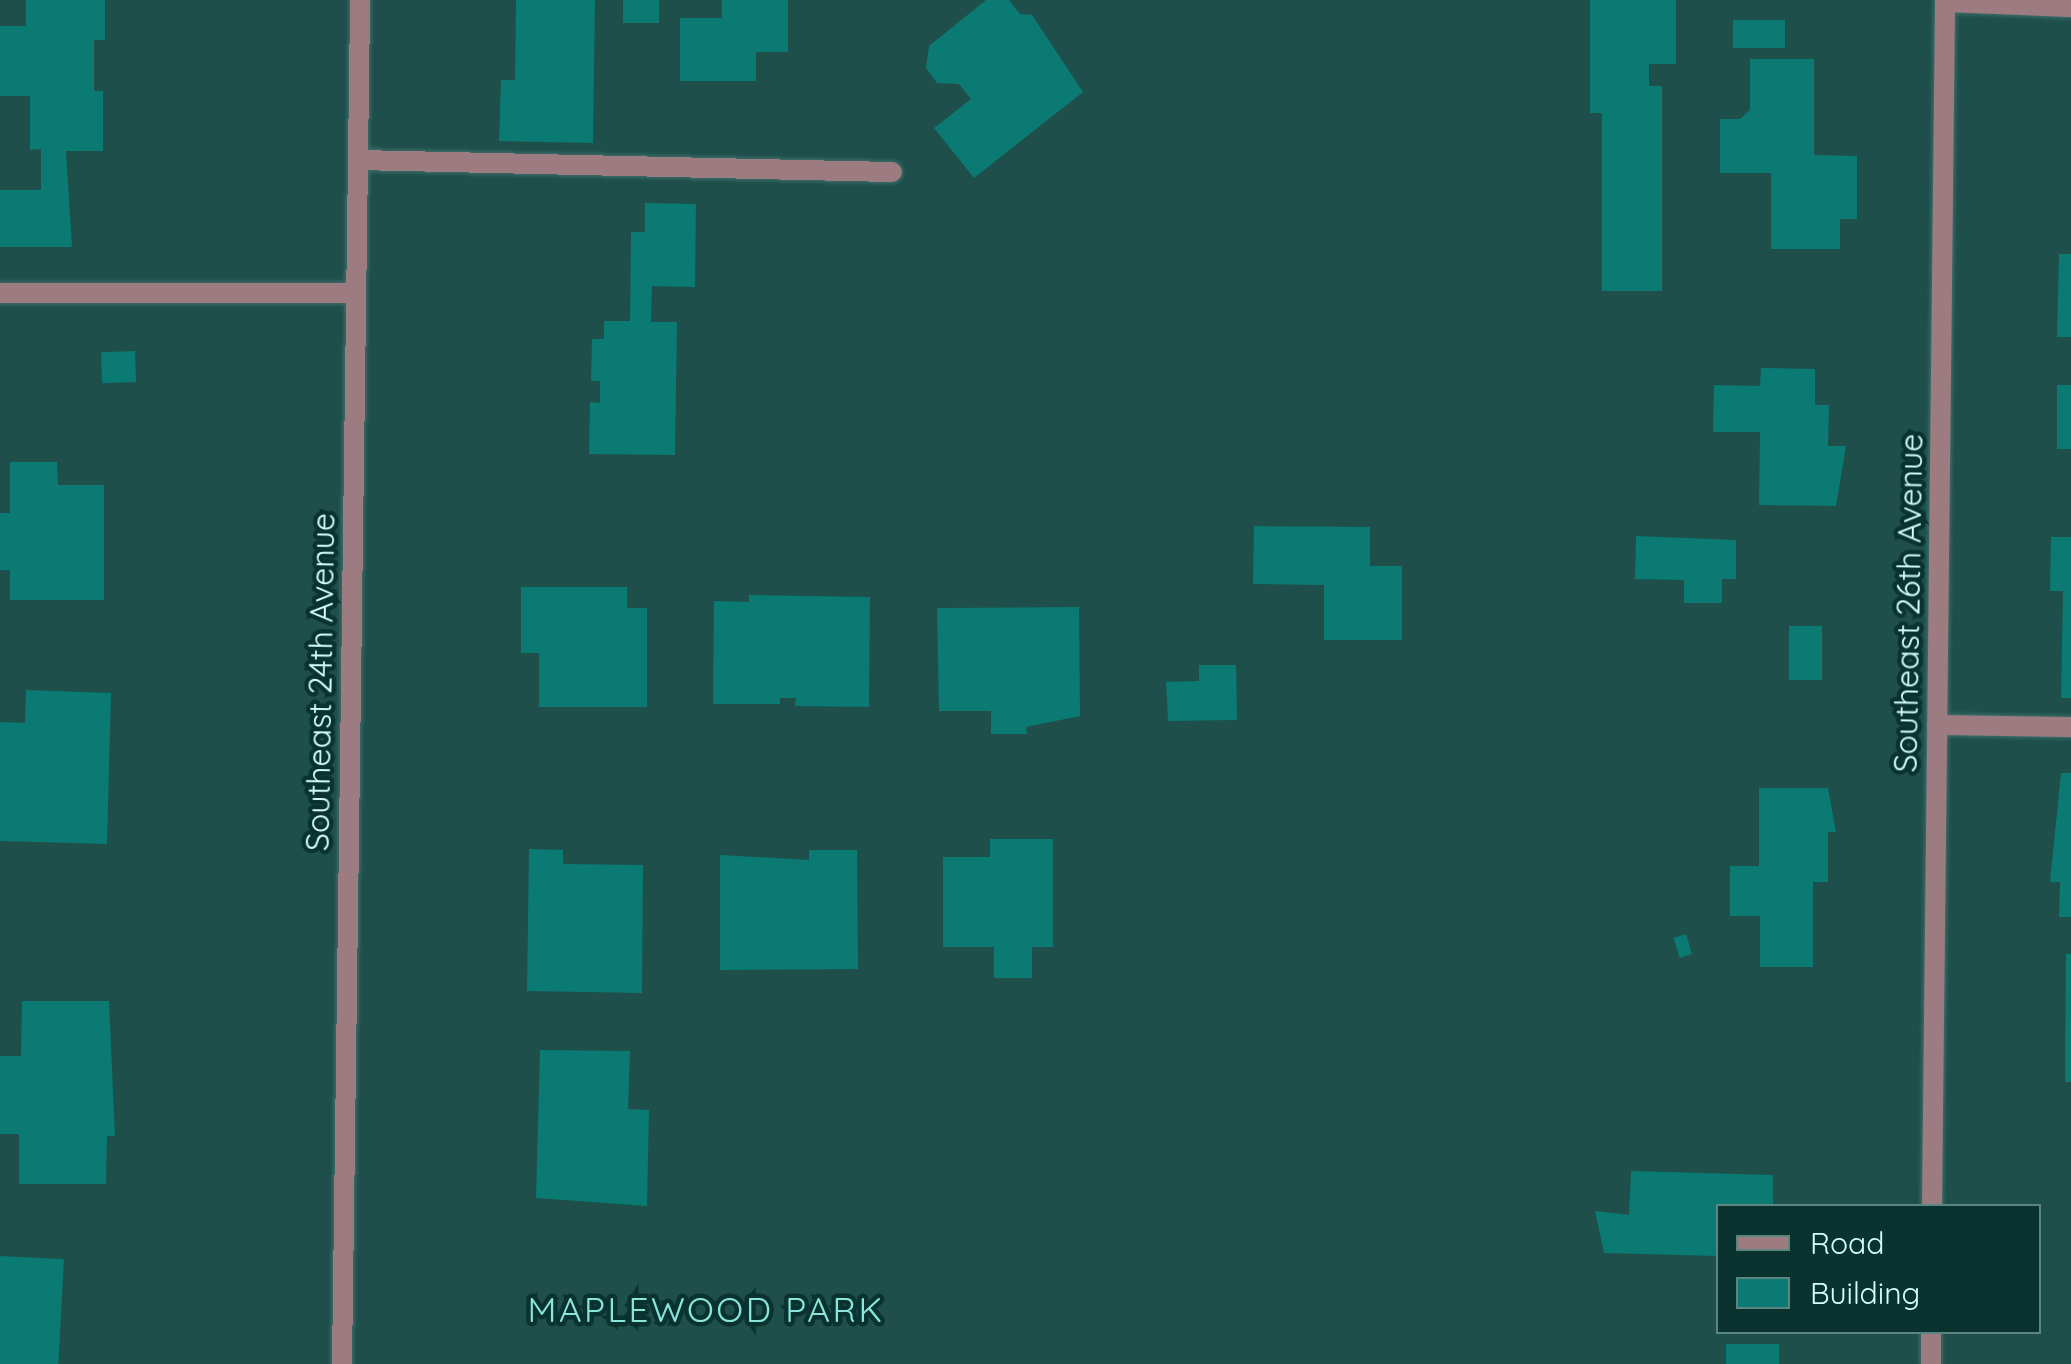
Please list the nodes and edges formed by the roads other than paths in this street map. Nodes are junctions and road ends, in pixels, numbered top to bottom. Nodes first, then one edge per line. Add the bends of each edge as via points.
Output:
1 (360, 0) edge
2 (1944, 1) edge
3 (2036, 3) edge
4 (2071, 7) edge
5 (358, 160) junction
6 (892, 172) dead end
7 (0, 293) edge
8 (356, 293) junction
9 (1937, 725) junction
10 (2071, 727) edge
11 (1932, 1204) edge
12 (1931, 1334) edge
13 (342, 1364) edge
14 (1931, 1364) edge

1 - 5 street, Southeast 24th Avenue
2 - 3 street
2 - 9 street, Southeast 26th Avenue
3 - 4 street
5 - 6 street
5 - 8 street, Southeast 24th Avenue
7 - 8 street
8 - 13 street, Southeast 24th Avenue
9 - 10 street
9 - 11 street, Southeast 26th Avenue
12 - 14 street

